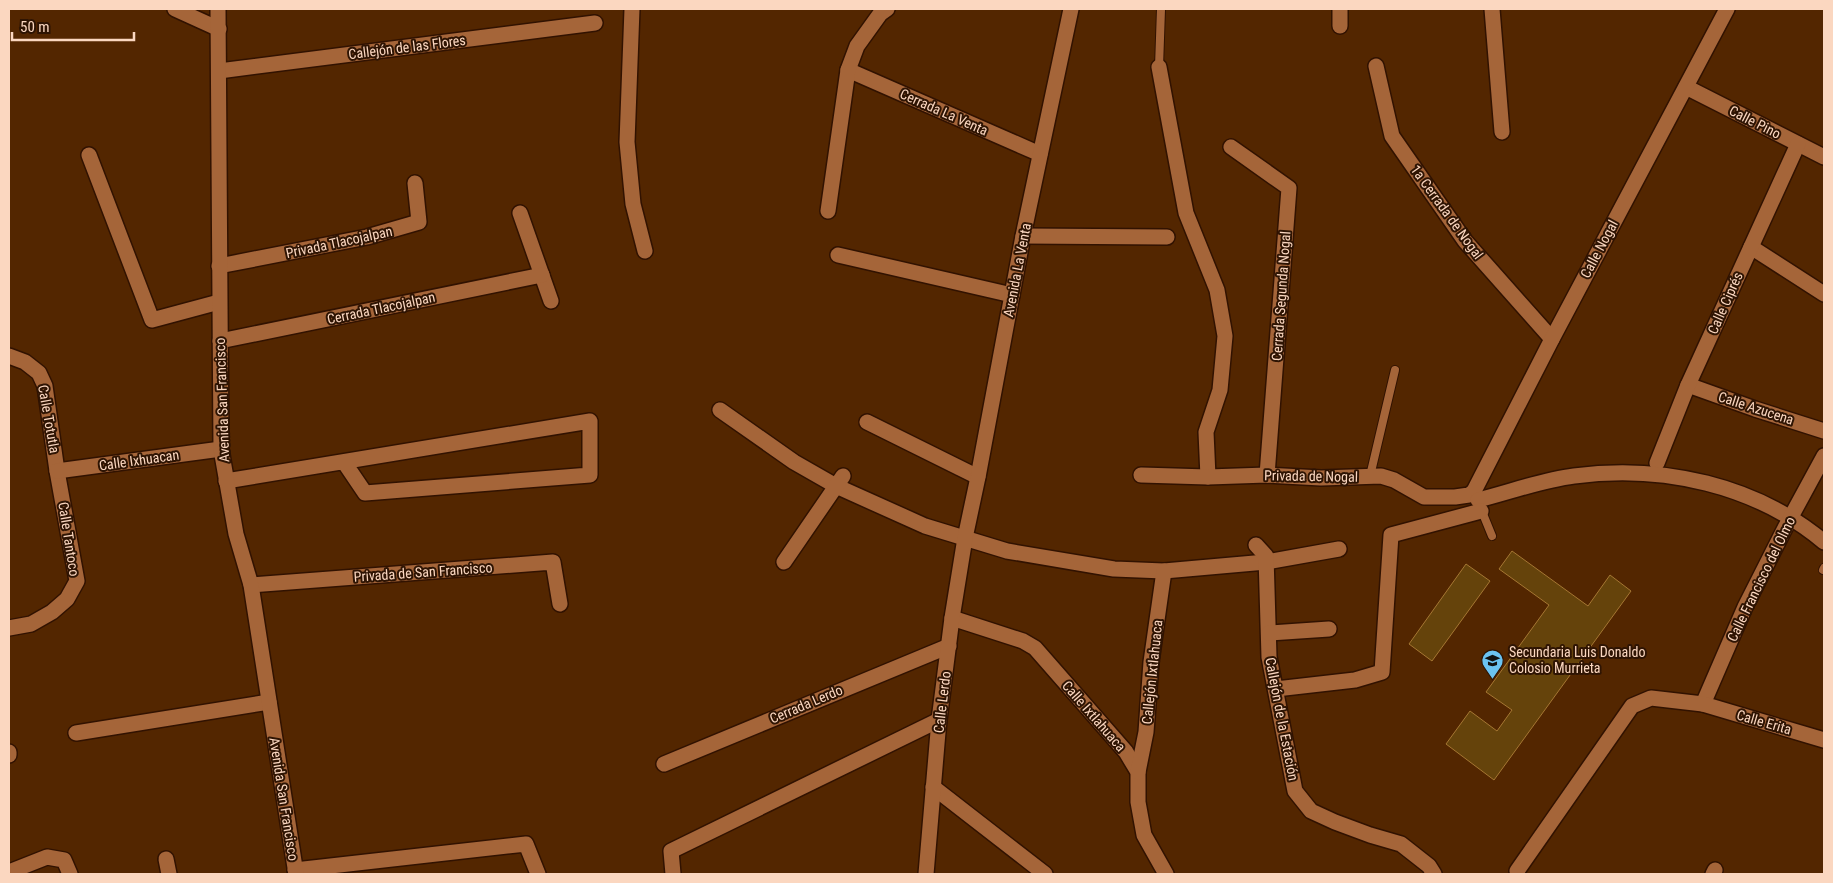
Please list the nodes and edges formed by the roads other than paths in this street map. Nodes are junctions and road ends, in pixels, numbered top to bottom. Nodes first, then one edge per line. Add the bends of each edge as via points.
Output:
1 (175, 9) edge
2 (218, 9) edge
3 (632, 9) edge
4 (887, 9) edge
5 (1070, 9) edge
6 (1161, 9) edge
7 (1340, 9) edge
8 (1492, 9) edge
9 (1727, 9) edge
10 (595, 23) dead end
11 (1340, 26) dead end
12 (219, 30) junction
13 (1376, 66) dead end
14 (1158, 67) joint
15 (218, 70) junction
16 (848, 70) junction
17 (1686, 87) junction
18 (1502, 132) dead end
19 (1798, 144) junction
20 (1231, 147) dead end
21 (1040, 154) junction
22 (89, 155) dead end
23 (1824, 157) edge
24 (415, 184) dead end
25 (828, 211) dead end
26 (520, 212) dead end
27 (1023, 236) junction
28 (1167, 237) dead end
29 (1750, 247) junction
30 (645, 251) dead end
31 (838, 255) dead end
32 (219, 266) junction
33 (542, 275) junction
34 (1824, 294) edge
35 (1012, 295) junction
36 (551, 301) dead end
37 (219, 302) junction
38 (1552, 339) junction
39 (220, 341) junction
40 (9, 356) edge
41 (1395, 370) dead end
42 (1688, 385) junction
43 (720, 410) dead end
44 (867, 422) dead end
45 (1824, 431) edge
46 (221, 449) junction
47 (1824, 456) edge
48 (344, 462) junction
49 (1657, 463) dead end
50 (57, 471) junction
51 (1141, 475) dead end
52 (1267, 475) junction
53 (1370, 476) junction
54 (978, 477) junction
55 (1208, 477) junction
56 (226, 481) junction
57 (840, 481) junction
58 (1478, 501) junction
59 (1790, 518) junction
60 (965, 535) junction
61 (1492, 536) dead end
62 (1824, 542) edge
63 (1256, 544) dead end
64 (1339, 548) dead end
65 (784, 562) dead end
66 (1266, 562) junction
67 (1164, 571) junction
68 (251, 585) junction
69 (560, 604) dead end
70 (952, 618) junction
71 (9, 628) edge
72 (1329, 630) dead end
73 (1269, 633) junction
74 (949, 646) junction
75 (1276, 688) junction
76 (269, 702) junction
77 (1703, 704) junction
78 (939, 720) junction
79 (76, 733) dead end
80 (1824, 740) edge
81 (664, 764) dead end
82 (1138, 772) junction
83 (933, 787) junction
84 (1517, 871) dead end
85 (9, 872) edge
86 (296, 872) edge
87 (70, 874) edge
88 (538, 874) edge
89 (673, 874) edge
90 (926, 874) edge
91 (1045, 874) edge
92 (1166, 874) edge
93 (1434, 874) edge

1 - 12 street
2 - 12 street, Avenida San Francisco
3 - 30 street via 626,142 633,204
4 - 16 street via 857,46
5 - 21 street, Avenida La Venta
6 - 14 lane
7 - 11 street
8 - 18 street
9 - 17 street, Calle Nogal
10 - 15 street, Callejón de las Flores
12 - 15 street, Avenida San Francisco
13 - 38 street, 1a Cerrada de Nogal via 1392,136 1465,241
14 - 55 street via 1186,213 1217,290 1225,336 1220,390 1206,432
15 - 32 street, Avenida San Francisco
16 - 21 street, Cerrada La Venta
16 - 25 street
17 - 19 street, Calle Pino
17 - 38 street, Calle Nogal
19 - 23 street, Calle Pino
19 - 29 street, Calle Ciprés
20 - 52 street, Cerrada Segunda Nogal via 1290,188
21 - 27 street, Avenida La Venta
22 - 37 street via 152,320
24 - 32 street, Privada Tlacojalpan via 419,222 367,237
26 - 33 street
27 - 28 street
27 - 35 street, Avenida La Venta
29 - 34 street
29 - 42 street, Calle Ciprés
31 - 35 street
32 - 37 street, Avenida San Francisco
33 - 36 street
33 - 39 street, Cerrada Tlacojalpan
35 - 54 street, Avenida La Venta
37 - 39 street, Avenida San Francisco
38 - 58 street, Calle Nogal
39 - 46 street, Avenida San Francisco
40 - 50 street, Calle Totutla via 25,362 39,373 45,386
41 - 53 lane
42 - 45 street, Calle Azucena
42 - 49 street, Calle Ciprés
43 - 57 street via 794,462
44 - 54 street
46 - 50 street, Calle Ixhuacan
46 - 56 street, Avenida San Francisco
47 - 59 street, Calle Francisco del Olmo
48 - 48 street via 552,427 590,420 590,475 365,493
48 - 56 street
50 - 71 street, Calle Tantoco via 77,580 67,599 52,612 32,624
51 - 55 street, Privada de Nogal
52 - 53 street, Privada de Nogal
52 - 55 street, Privada de Nogal
53 - 58 street, Privada de Nogal via 1388,477 1424,497 1468,495
54 - 60 street, Avenida La Venta
56 - 68 street, Avenida San Francisco via 236,534
57 - 60 street via 925,526
57 - 65 street
58 - 59 street via 1573,476 1637,472 1725,488
58 - 61 lane
58 - 75 street via 1391,535 1382,672 1355,680
59 - 62 street
59 - 77 street, Calle Francisco del Olmo via 1745,607
60 - 67 street via 1007,551 1114,570
60 - 70 street, Calle Lerdo
63 - 66 street, Callejón de la Estación via 1266,556
64 - 66 street
66 - 67 street
66 - 73 street, Callejón de la Estación
67 - 82 street, Callejón Ixtlahuaca via 1151,662 1146,732
68 - 69 street, Privada de San Francisco via 553,562
68 - 76 street, Avenida San Francisco
70 - 74 street, Calle Lerdo
70 - 82 street, Calle Ixtlahuaca via 1035,648 1126,752
72 - 73 street
73 - 75 street, Callejón de la Estación via 1269,656
74 - 78 street, Calle Lerdo
74 - 81 street, Cerrada Lerdo
75 - 93 street, Callejón de la Estación via 1295,791 1312,811 1361,832 1401,844 1429,866
76 - 79 street
76 - 86 street, Avenida San Francisco
77 - 80 street, Calle Erita
77 - 84 street, Calle Erita via 1651,698 1632,706
78 - 83 street, Calle Lerdo
78 - 89 street via 671,850
82 - 92 street via 1138,802 1144,835
83 - 90 street, Calle Lerdo
83 - 91 street
85 - 87 street via 48,857 64,860
86 - 88 street via 526,844

